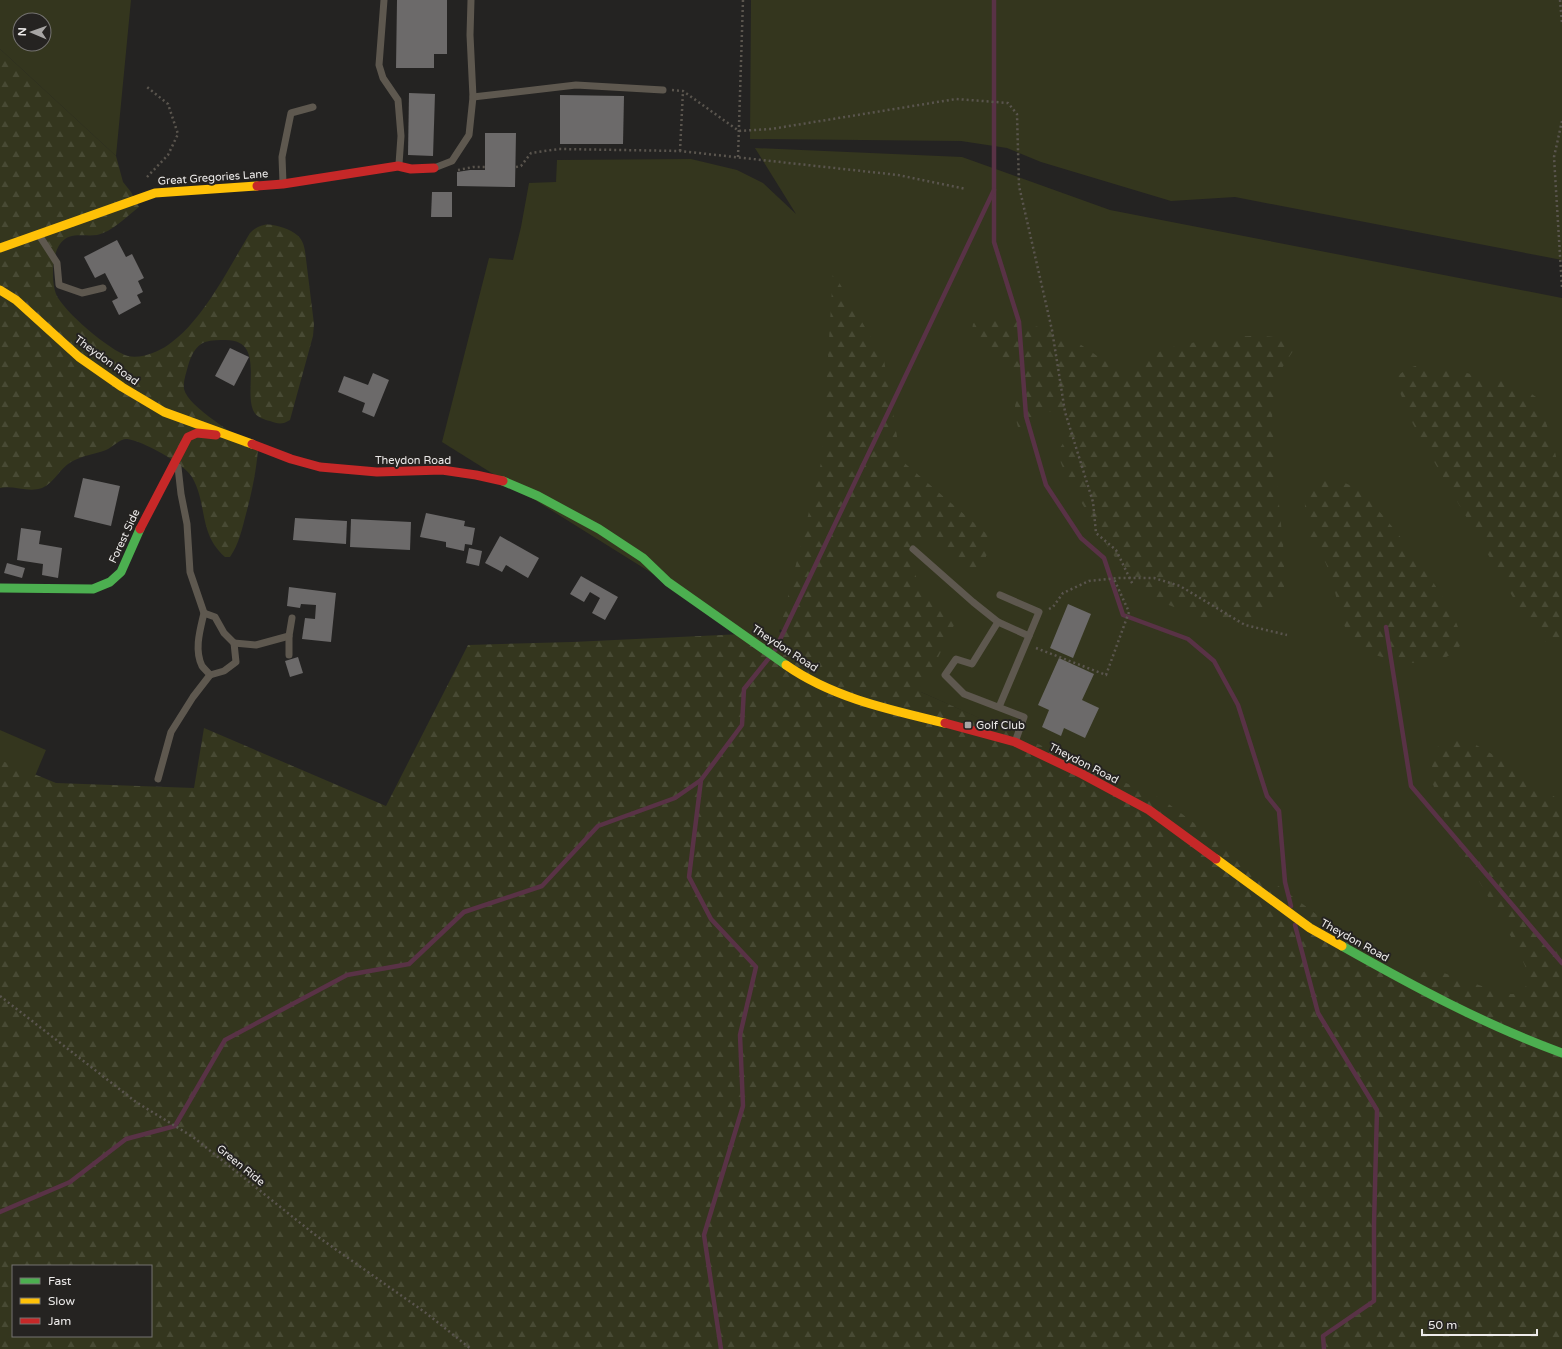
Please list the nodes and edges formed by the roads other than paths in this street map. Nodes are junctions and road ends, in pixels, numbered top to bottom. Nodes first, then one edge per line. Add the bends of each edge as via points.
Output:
1 (384, 0) edge
2 (471, 0) edge
3 (663, 90) road end
4 (473, 97) junction
5 (313, 107) dead end
6 (398, 166) junction
7 (434, 168) joint
8 (283, 184) junction
9 (38, 234) junction
10 (0, 248) edge
11 (103, 288) dead end
12 (0, 290) edge
13 (230, 435) junction
14 (177, 457) junction
15 (913, 549) dead end
16 (0, 588) edge
17 (1000, 595) dead end
18 (204, 613) junction
19 (292, 618) dead end
20 (998, 622) junction
21 (289, 636) junction
22 (1029, 636) junction
23 (234, 643) junction
24 (289, 654) dead end
25 (210, 675) junction
26 (999, 708) junction
27 (1015, 742) junction
28 (158, 779) dead end
29 (1562, 1053) edge

1 - 6 lane via 378,65 383,78 398,100 401,136
2 - 4 lane
3 - 4 lane via 576,85
4 - 7 lane via 469,135 452,161
5 - 8 lane via 291,113 282,157
6 - 7 street, Great Gregories Lane via 411,169
6 - 8 street, Great Gregories Lane
8 - 9 street, Great Gregories Lane via 155,193
9 - 10 street, Great Gregories Lane
9 - 11 lane via 57,263 59,286 82,293
12 - 13 street, Theydon Road via 16,300 79,357 122,387 164,412
13 - 14 street, Forest Side via 196,433 188,437
13 - 27 street, Theydon Road via 291,459 320,467 377,472 442,470 506,482 545,499 599,529 636,554 668,582 802,676 841,694 883,708 971,728
14 - 16 street, Forest Side via 146,516 121,572 110,582 93,589
14 - 18 lane via 187,524 190,572
15 - 20 lane
17 - 22 lane via 1039,612
18 - 23 lane via 215,617 224,633
18 - 25 lane via 198,652 202,666
19 - 21 lane
20 - 22 lane
20 - 26 lane via 972,664 956,659 945,675 964,694
21 - 23 lane via 256,645
21 - 24 lane
22 - 26 lane
23 - 25 lane via 236,662 224,671
25 - 28 lane via 171,732
26 - 27 lane via 1024,717
27 - 29 street, Theydon Road via 1082,774 1148,810 1310,928 1418,989 1526,1040

